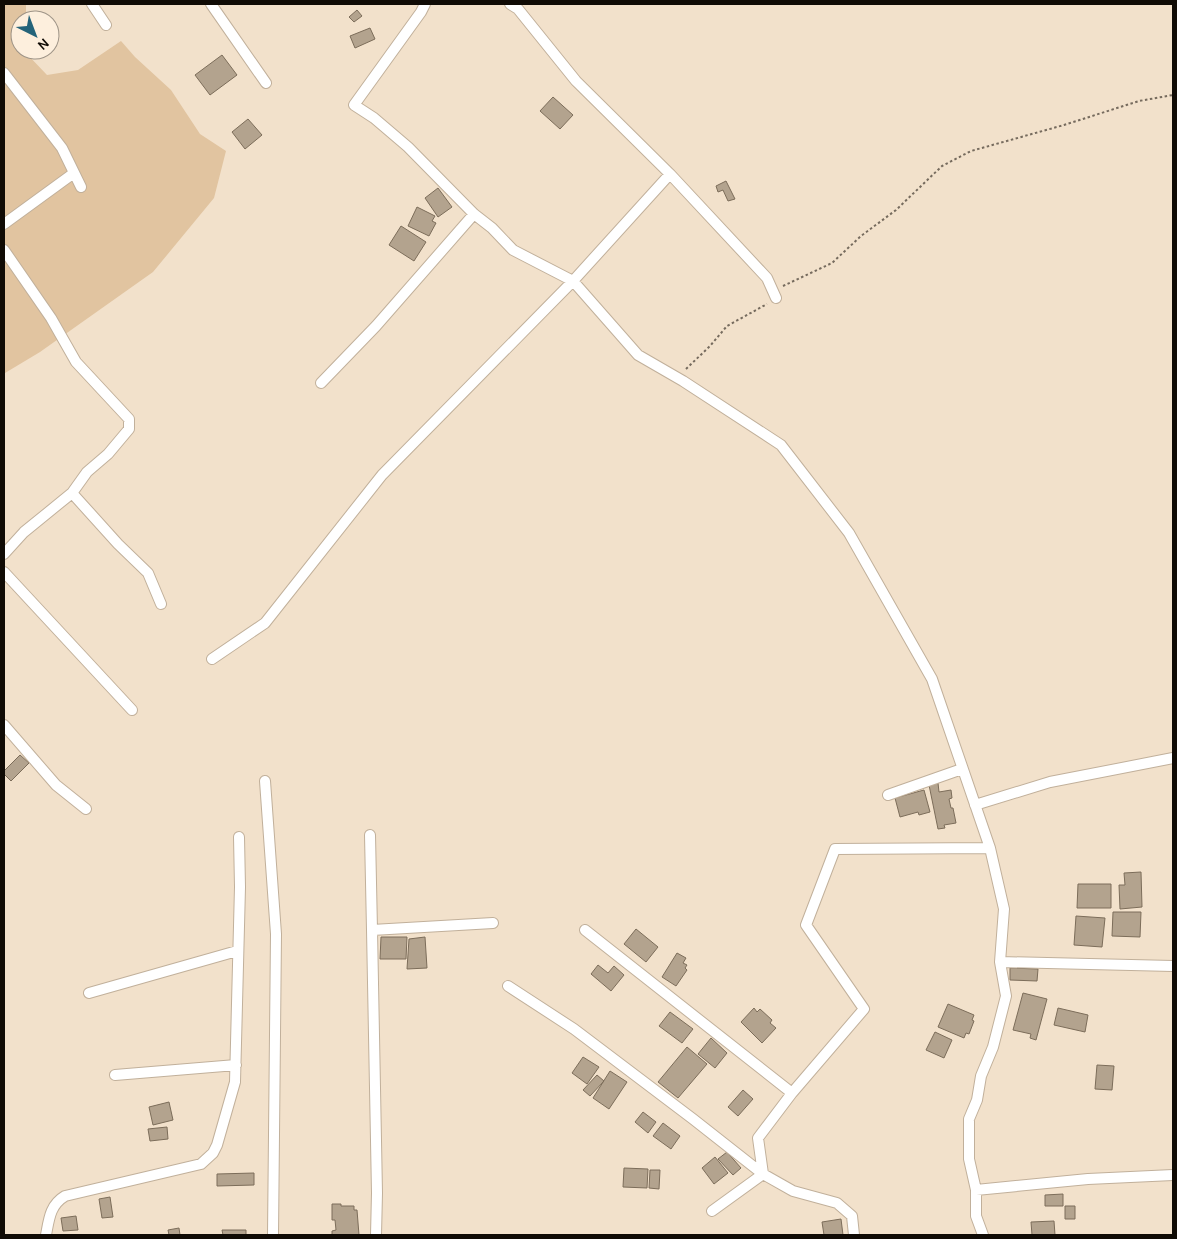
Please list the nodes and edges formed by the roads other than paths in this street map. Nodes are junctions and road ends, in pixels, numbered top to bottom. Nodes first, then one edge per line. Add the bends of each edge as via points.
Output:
1 (92, 4) edge
2 (211, 4) edge
3 (425, 4) edge
4 (510, 4) edge
5 (106, 25) dead end
6 (4, 73) edge
7 (266, 84) dead end
8 (74, 173) junction
9 (670, 174) junction
10 (81, 187) dead end
11 (474, 214) junction
12 (4, 224) edge
13 (4, 250) edge
14 (573, 281) junction
15 (776, 298) road end
16 (320, 383) dead end
17 (72, 493) junction
18 (4, 554) edge
19 (4, 572) edge
20 (161, 604) dead end
21 (212, 659) dead end
22 (132, 710) dead end
23 (4, 725) edge
24 (1173, 758) edge
25 (962, 769) junction
26 (265, 781) dead end
27 (888, 795) dead end
28 (975, 805) junction
29 (86, 809) dead end
30 (370, 835) dead end
31 (239, 837) dead end
32 (990, 848) junction
33 (493, 923) dead end
34 (372, 930) junction
35 (585, 930) dead end
36 (237, 951) junction
37 (1000, 962) junction
38 (1173, 966) edge
39 (508, 986) dead end
40 (89, 993) dead end
41 (236, 1066) junction
42 (115, 1075) dead end
43 (792, 1093) junction
44 (763, 1174) junction
45 (1173, 1175) edge
46 (976, 1190) junction
47 (712, 1211) dead end
48 (46, 1235) edge
49 (273, 1235) edge
50 (376, 1235) edge
51 (854, 1235) edge
52 (983, 1235) edge

1 - 5 street
2 - 7 street
3 - 11 street via 354,104 408,146
4 - 9 street via 518,9 576,81
6 - 8 street via 62,148
8 - 10 street
8 - 12 street
9 - 14 street
9 - 15 street via 767,278
11 - 14 street via 513,250
11 - 16 street via 376,326
13 - 17 street via 51,318 76,362 129,420 129,429 87,472
14 - 21 street via 382,475 265,623
14 - 25 street via 638,355 781,445 849,533 932,679
17 - 18 street via 24,532
17 - 20 street via 148,573
19 - 22 street
23 - 29 street via 56,785
24 - 28 street via 1050,782
25 - 27 street
25 - 28 street
26 - 49 street via 276,934
28 - 32 street
30 - 34 street
31 - 36 street
32 - 37 street via 1004,909
32 - 43 street via 835,849 806,925 864,1009
33 - 34 street
34 - 50 street
35 - 43 street
36 - 40 street
36 - 41 street
37 - 38 street
37 - 46 street via 1006,996 969,1119 969,1159
39 - 44 street via 574,1029
41 - 42 street
41 - 48 street via 235,1082 220,1136 207,1160 65,1196 51,1210
43 - 44 street via 758,1138
44 - 47 street
44 - 51 street via 793,1190 839,1204 852,1216
45 - 46 street
46 - 52 street via 976,1216

